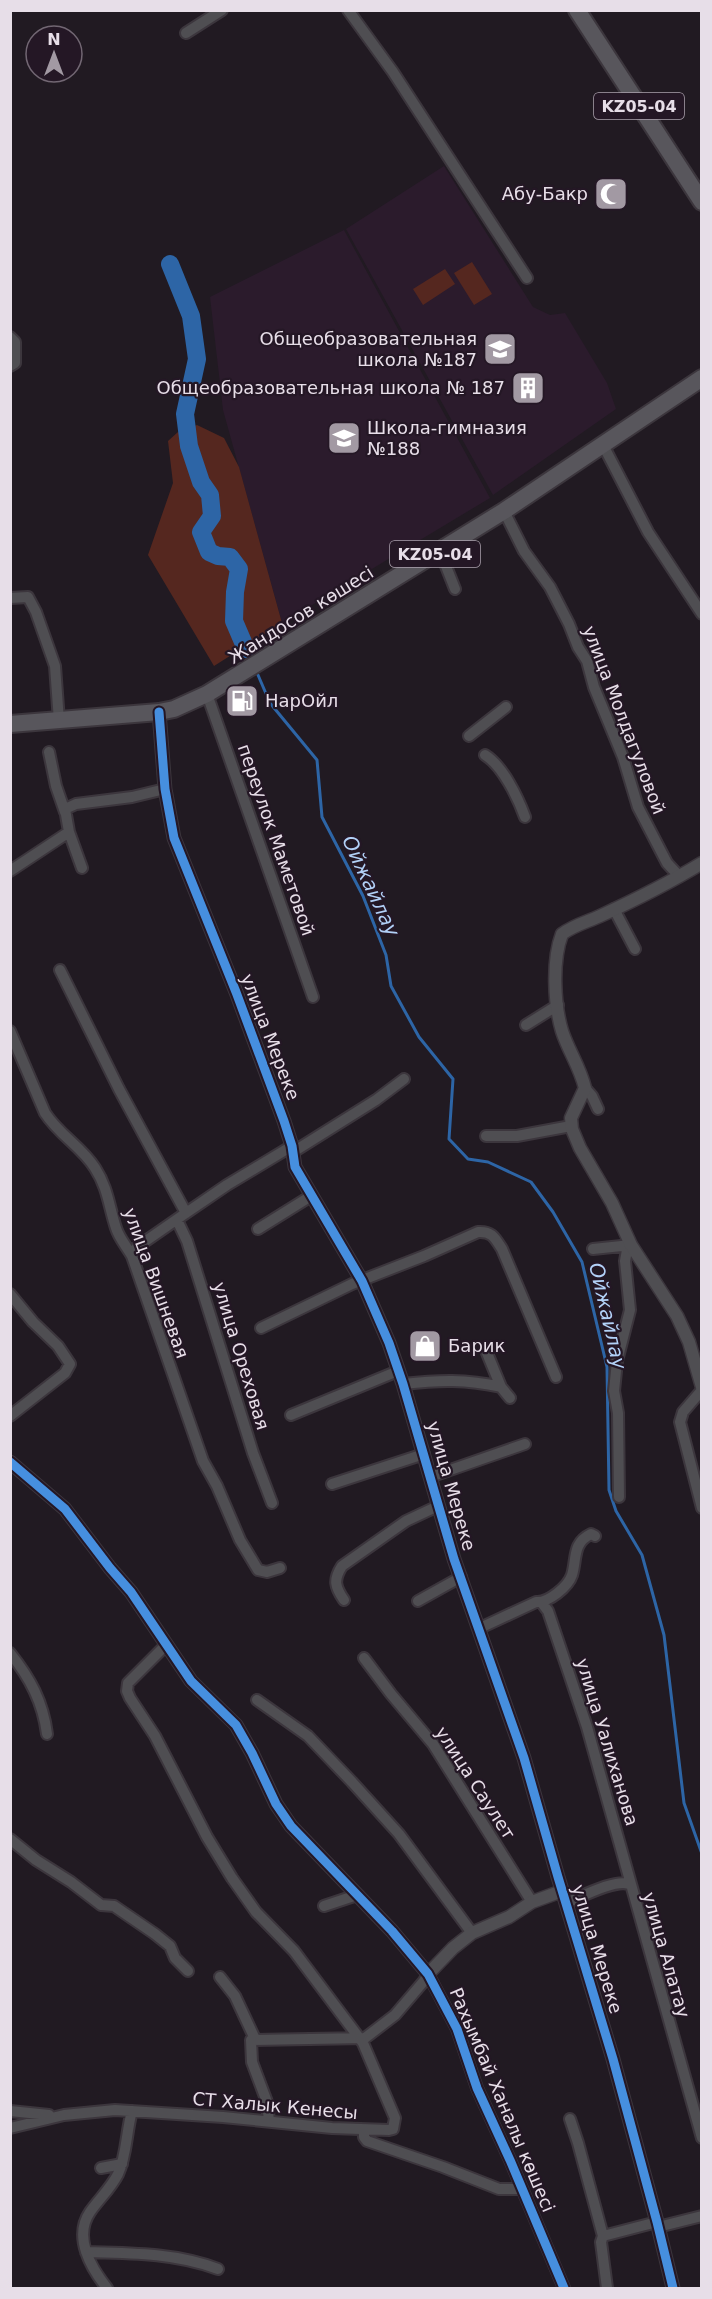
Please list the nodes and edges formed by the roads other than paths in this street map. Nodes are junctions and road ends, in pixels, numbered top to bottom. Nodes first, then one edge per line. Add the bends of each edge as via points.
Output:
1 (222, 10) edge
2 (348, 10) edge
3 (577, 10) edge
4 (186, 33) dead end
5 (702, 202) edge
6 (526, 278) dead end
7 (10, 337) edge
8 (10, 366) edge
9 (702, 378) edge
10 (602, 443) junction
11 (504, 511) junction
12 (440, 551) junction
13 (455, 589) dead end
14 (10, 598) edge
15 (702, 614) edge
16 (207, 694) junction
17 (506, 707) dead end
18 (159, 712) junction
19 (59, 721) junction
20 (10, 724) edge
21 (469, 736) dead end
22 (49, 752) dead end
23 (485, 755) dead end
24 (165, 789) junction
25 (65, 807) junction
26 (525, 817) dead end
27 (69, 832) junction
28 (702, 863) edge
29 (82, 868) dead end
30 (10, 871) edge
31 (679, 876) junction
32 (614, 909) junction
33 (635, 949) dead end
34 (60, 970) dead end
35 (313, 997) dead end
36 (558, 1005) junction
37 (526, 1026) dead end
38 (10, 1031) edge
39 (404, 1079) dead end
40 (585, 1088) junction
41 (598, 1109) dead end
42 (572, 1126) junction
43 (486, 1136) dead end
44 (293, 1149) junction
45 (311, 1196) junction
46 (181, 1217) junction
47 (258, 1228) dead end
48 (631, 1245) junction
49 (593, 1249) dead end
50 (132, 1256) junction
51 (362, 1281) junction
52 (10, 1294) edge
53 (261, 1328) dead end
54 (487, 1353) dead end
55 (492, 1365) junction
56 (398, 1371) junction
57 (556, 1377) dead end
58 (472, 1381) junction
59 (403, 1384) junction
60 (501, 1387) junction
61 (702, 1389) edge
62 (510, 1398) dead end
63 (291, 1415) dead end
64 (10, 1416) edge
65 (525, 1444) dead end
66 (424, 1454) junction
67 (10, 1462) edge
68 (430, 1477) junction
69 (332, 1484) dead end
70 (619, 1497) dead end
71 (272, 1503) dead end
72 (438, 1506) junction
73 (702, 1508) edge
74 (595, 1536) dead end
75 (280, 1568) dead end
76 (461, 1577) junction
77 (344, 1600) dead end
78 (418, 1601) dead end
79 (545, 1607) junction
80 (480, 1628) junction
81 (166, 1645) junction
82 (10, 1653) edge
83 (364, 1658) dead end
84 (257, 1700) dead end
85 (47, 1734) dead end
86 (10, 1839) edge
87 (629, 1884) junction
88 (357, 1895) junction
89 (564, 1897) junction
90 (532, 1902) junction
91 (324, 1906) dead end
92 (472, 1933) junction
93 (188, 1971) dead end
94 (428, 1974) junction
95 (220, 1977) dead end
96 (359, 2038) junction
97 (255, 2039) junction
98 (10, 2111) edge
99 (132, 2111) junction
100 (64, 2115) junction
101 (570, 2120) dead end
102 (268, 2121) junction
103 (10, 2128) edge
104 (364, 2130) junction
105 (702, 2138) edge
106 (122, 2164) junction
107 (101, 2168) dead end
108 (522, 2189) junction
109 (702, 2216) edge
110 (658, 2225) junction
111 (603, 2236) junction
112 (86, 2252) junction
113 (218, 2269) dead end
114 (107, 2289) edge
115 (564, 2289) edge
116 (607, 2289) edge
117 (673, 2289) edge

1 - 4 street
2 - 6 street via 393,72
3 - 5 main road, KZ05-04
7 - 8 street via 15,342 15,363
9 - 10 main road, Жандосов көшесі / KZ05-04
10 - 11 main road, Жандосов көшесі / KZ05-04
10 - 15 street via 648,532
11 - 12 main road, Жандосов көшесі / KZ05-04
11 - 31 street, улица Молдагуловой via 569,624 623,757 638,807 667,863
12 - 13 street
12 - 16 main road, Жандосов көшесі / KZ05-04
14 - 19 street via 28,597 36,612 55,666
16 - 18 main road, Жандосов көшесі / KZ05-04
16 - 35 street, переулок Маметовой
17 - 21 street
18 - 19 main road, Жандосов көшесі / KZ05-04
18 - 24 street, улица Мереке
19 - 20 main road, Жандосов көшесі / KZ05-04
22 - 25 street
23 - 26 street via 510,786
24 - 25 street
24 - 44 street, улица Мереке via 174,838
25 - 27 street
27 - 29 street
27 - 30 street
28 - 31 street
31 - 32 street
32 - 33 street
32 - 36 street via 562,934 555,962
34 - 46 street, улица Ореховая
36 - 37 street
36 - 40 street via 562,1032
38 - 50 street, улица Вишневая via 45,1113 95,1168 109,1196 116,1228
39 - 44 street via 352,1116
40 - 41 street
40 - 42 street via 571,1118
42 - 43 street via 517,1136
42 - 48 street
44 - 45 street, улица Мереке via 295,1167
44 - 46 street via 227,1185
45 - 47 street
45 - 51 street, улица Мереке
46 - 50 street via 137,1247
46 - 71 street, улица Ореховая
48 - 49 street
48 - 61 street via 677,1316
48 - 70 street via 625,1261 630,1310 614,1391
50 - 75 street, улица Вишневая via 203,1461 240,1540 258,1570
51 - 53 street
51 - 56 street, улица Мереке
51 - 57 street via 478,1232 491,1233 502,1249
52 - 64 street via 70,1364 65,1373
54 - 55 street
55 - 58 street via 492,1374 487,1379
55 - 60 street
56 - 59 street, улица Мереке
56 - 63 street
58 - 59 street via 445,1379
58 - 60 street
59 - 66 street, улица Мереке
60 - 62 street
61 - 73 street via 683,1412 680,1422
65 - 68 street
66 - 68 street, улица Мереке
66 - 69 street
67 - 81 street, Рахымбай Ханалы көшесі via 65,1509 131,1592
68 - 72 street, улица Мереке
72 - 76 street, улица Мереке
72 - 77 street via 406,1521 342,1566 335,1585
74 - 79 street via 591,1534 580,1542 571,1576
76 - 78 street
76 - 80 street, улица Мереке
79 - 80 street via 536,1602
79 - 87 street, улица Уалиханова via 587,1727 626,1861
80 - 89 street, улица Мереке via 524,1758
81 - 88 street, Рахымбай Ханалы көшесі via 191,1682 236,1725 291,1826
81 - 96 street via 128,1683 130,1698 238,1888 294,1951
82 - 85 street via 39,1696
83 - 90 street, улица Саулет via 433,1744
84 - 92 street via 293,1723 316,1744 399,1834
86 - 93 street via 101,1905 114,1906 155,1934 170,1946
87 - 89 street
87 - 105 street, улица Алатау
88 - 91 street
88 - 94 street, Рахымбай Ханалы көшесі
89 - 90 street
89 - 110 street, улица Мереке
90 - 92 street
92 - 94 street
94 - 96 street via 395,2015 365,2038
94 - 108 street, Рахымбай Ханалы көшесі via 458,2029 477,2088
95 - 97 street
96 - 97 street
96 - 104 street via 395,2118 393,2129
97 - 102 street via 250,2044 252,2062 264,2093
98 - 100 street
99 - 100 street, СТ Халык Кенесы
99 - 102 street, СТ Халык Кенесы
99 - 106 street
100 - 103 street, СТ Халык Кенесы
101 - 111 street
102 - 104 street, СТ Халык Кенесы
104 - 108 street, СТ Халык Кенесы via 367,2141 499,2189
106 - 107 street
106 - 112 street via 87,2219
108 - 115 street, Рахымбай Ханалы көшесі
109 - 110 street
110 - 111 street
110 - 117 street, улица Мереке
111 - 116 street
112 - 113 street via 163,2256
112 - 114 street

